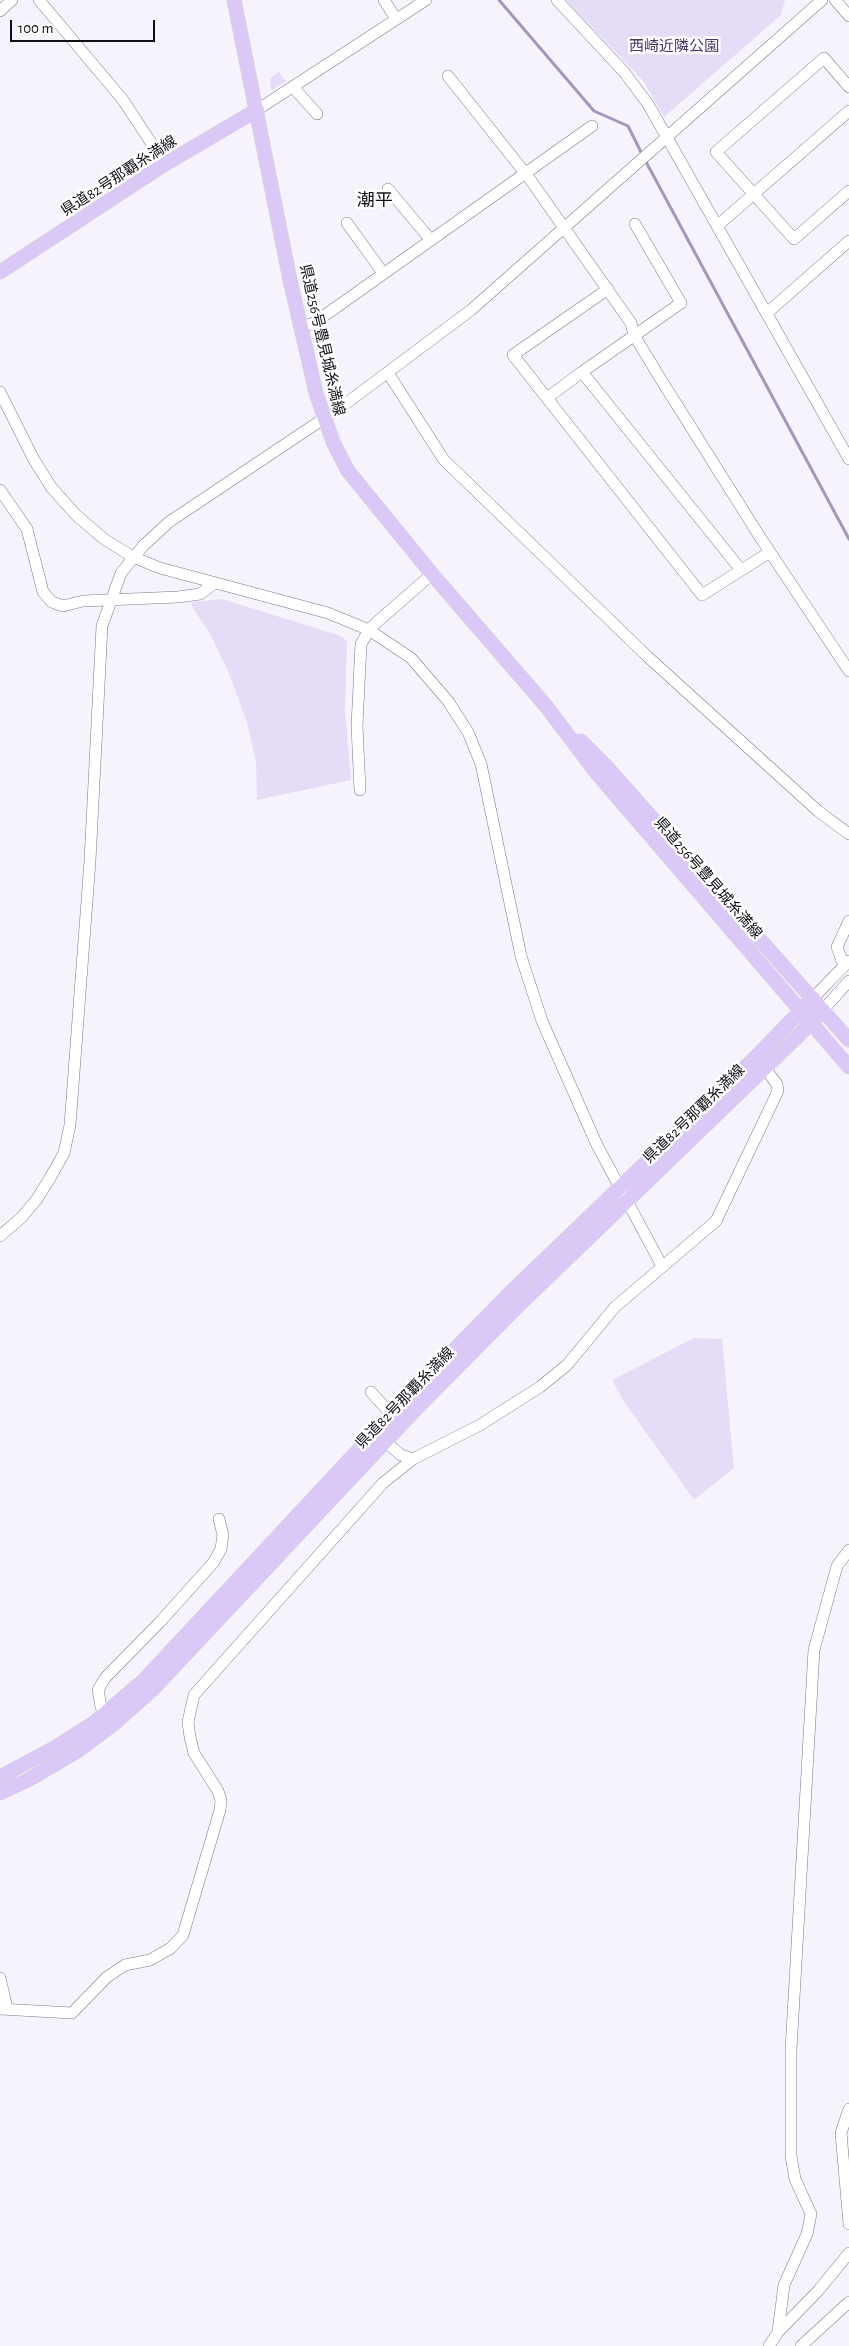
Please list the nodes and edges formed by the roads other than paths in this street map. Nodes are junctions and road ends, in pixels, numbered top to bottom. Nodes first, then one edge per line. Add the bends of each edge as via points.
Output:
1 (12, 0) edge
2 (39, 0) edge
3 (234, 0) edge
4 (384, 0) edge
5 (426, 0) edge
6 (557, 0) edge
7 (822, 0) edge
8 (835, 0) edge
9 (0, 11) edge
10 (849, 16) edge
11 (396, 19) junction
12 (448, 76) dead end
13 (294, 86) junction
14 (849, 87) edge
15 (257, 110) junction
16 (849, 111) edge
17 (317, 114) dead end
18 (592, 126) dead end
19 (666, 138) junction
20 (165, 164) junction
21 (523, 174) junction
22 (388, 188) dead end
23 (849, 192) edge
24 (754, 193) junction
25 (347, 223) dead end
26 (635, 224) dead end
27 (717, 226) junction
28 (564, 230) junction
29 (430, 240) junction
30 (849, 241) edge
31 (0, 272) edge
32 (383, 273) junction
33 (608, 289) junction
34 (767, 313) junction
35 (301, 327) junction
36 (634, 335) junction
37 (582, 372) junction
38 (388, 373) junction
39 (0, 392) edge
40 (547, 398) junction
41 (323, 418) junction
42 (849, 459) edge
43 (0, 490) edge
44 (770, 552) junction
45 (133, 557) junction
46 (741, 570) junction
47 (432, 574) junction
48 (215, 583) junction
49 (109, 601) junction
50 (368, 630) junction
51 (849, 671) edge
52 (546, 706) junction
53 (360, 790) dead end
54 (849, 834) edge
55 (849, 921) edge
56 (847, 964) edge
57 (849, 981) edge
58 (813, 998) junction
59 (822, 1010) junction
60 (800, 1012) junction
61 (810, 1023) junction
62 (849, 1040) edge
63 (756, 1057) junction
64 (766, 1067) junction
65 (849, 1067) edge
66 (621, 1187) junction
67 (628, 1200) junction
68 (0, 1236) edge
69 (662, 1266) junction
70 (371, 1392) dead end
71 (396, 1420) junction
72 (380, 1437) junction
73 (413, 1459) junction
74 (219, 1519) dead end
75 (849, 1550) edge
76 (111, 1718) junction
77 (0, 1777) edge
78 (0, 1793) edge
79 (0, 1978) edge
80 (3, 2009) edge
81 (849, 2109) edge
82 (849, 2224) edge
83 (849, 2252) edge
84 (849, 2302) edge
85 (778, 2332) junction
86 (769, 2346) edge
87 (801, 2346) edge

1 - 9 street
2 - 20 street via 122,100
3 - 15 main road, 県道256号豊見城糸満線
4 - 11 street
5 - 11 street
6 - 19 street via 624,72 648,104
7 - 19 street
8 - 10 street
11 - 13 street
12 - 21 street
13 - 15 street
13 - 17 street
14 - 24 street via 824,58 716,152
15 - 20 main road, 県道82号那覇糸満線
15 - 35 main road, 県道256号豊見城糸満線
16 - 24 street
18 - 21 street
19 - 27 street
19 - 28 street
20 - 31 main road, 県道82号那覇糸満線
21 - 28 street
21 - 29 street
22 - 29 street
23 - 24 street via 794,239
24 - 27 street
25 - 32 street
26 - 36 street via 681,303
27 - 34 street
28 - 33 street
28 - 38 street via 471,310
29 - 32 street
30 - 34 street
32 - 35 street via 314,323
33 - 36 street via 631,323
33 - 40 street via 513,355
34 - 42 street
35 - 41 main road, 県道256号豊見城糸満線
36 - 37 street
36 - 44 street
37 - 40 street
37 - 46 street
38 - 41 street
38 - 54 street via 444,460 648,657
39 - 45 street via 51,487 104,539
40 - 46 street via 702,595
41 - 45 street via 169,522
41 - 47 main road, 県道256号豊見城糸満線 via 357,484
43 - 49 street via 27,529 43,592 52,602 63,606 83,601
44 - 46 street
44 - 51 street
45 - 48 street
45 - 49 street via 121,573
47 - 50 street
47 - 52 main road, 県道256号豊見城糸満線
48 - 49 street via 200,594
48 - 50 street via 328,613
49 - 68 street via 102,626 90,861 70,1125 64,1153 50,1178 27,1211
50 - 53 street via 361,644 357,726
50 - 66 street via 424,670 448,701 475,748 532,993 554,1052 597,1145
52 - 58 main road, 県道256号豊見城糸満線 via 605,765
52 - 60 main road, 県道256号豊見城糸満線 via 595,772
55 - 56 street via 837,947
56 - 58 street
57 - 59 street
58 - 59 main road, 県道256号豊見城糸満線
58 - 60 main road, 県道82号那覇糸満線
59 - 61 main road, 県道82号那覇糸満線
59 - 62 main road, 県道256号豊見城糸満線
60 - 61 main road, 県道256号豊見城糸満線
60 - 63 main road, 県道82号那覇糸満線
61 - 64 main road, 県道82号那覇糸満線
61 - 65 main road, 県道256号豊見城糸満線
63 - 64 street
63 - 66 main road, 県道82号那覇糸満線
64 - 67 main road, 県道82号那覇糸満線
64 - 69 street via 778,1091 728,1200 716,1222
66 - 67 street
66 - 71 main road, 県道82号那覇糸満線 via 511,1292
67 - 69 street
67 - 71 main road, 県道82号那覇糸満線
69 - 73 street via 615,1307 568,1365 540,1387 480,1425
70 - 71 street
71 - 72 main road, 県道82号那覇糸満線
72 - 73 street via 401,1455
72 - 76 main road, 県道82号那覇糸満線
73 - 80 street via 383,1483 194,1695 188,1722 194,1753 221,1800 183,1935 171,1948 150,1960 125,1965 107,1977 72,2013
74 - 76 street via 223,1535 221,1549 213,1563 105,1678 98,1690 101,1707
75 - 85 street via 837,1566 814,1650 792,2050 791,2156 794,2179 811,2214 807,2234 784,2286
76 - 77 main road, 県道82号那覇糸満線
76 - 78 main road, 県道82号那覇糸満線 via 56,1764
79 - 80 street
81 - 82 street via 841,2133
83 - 85 street via 818,2291
84 - 87 street
85 - 86 street

